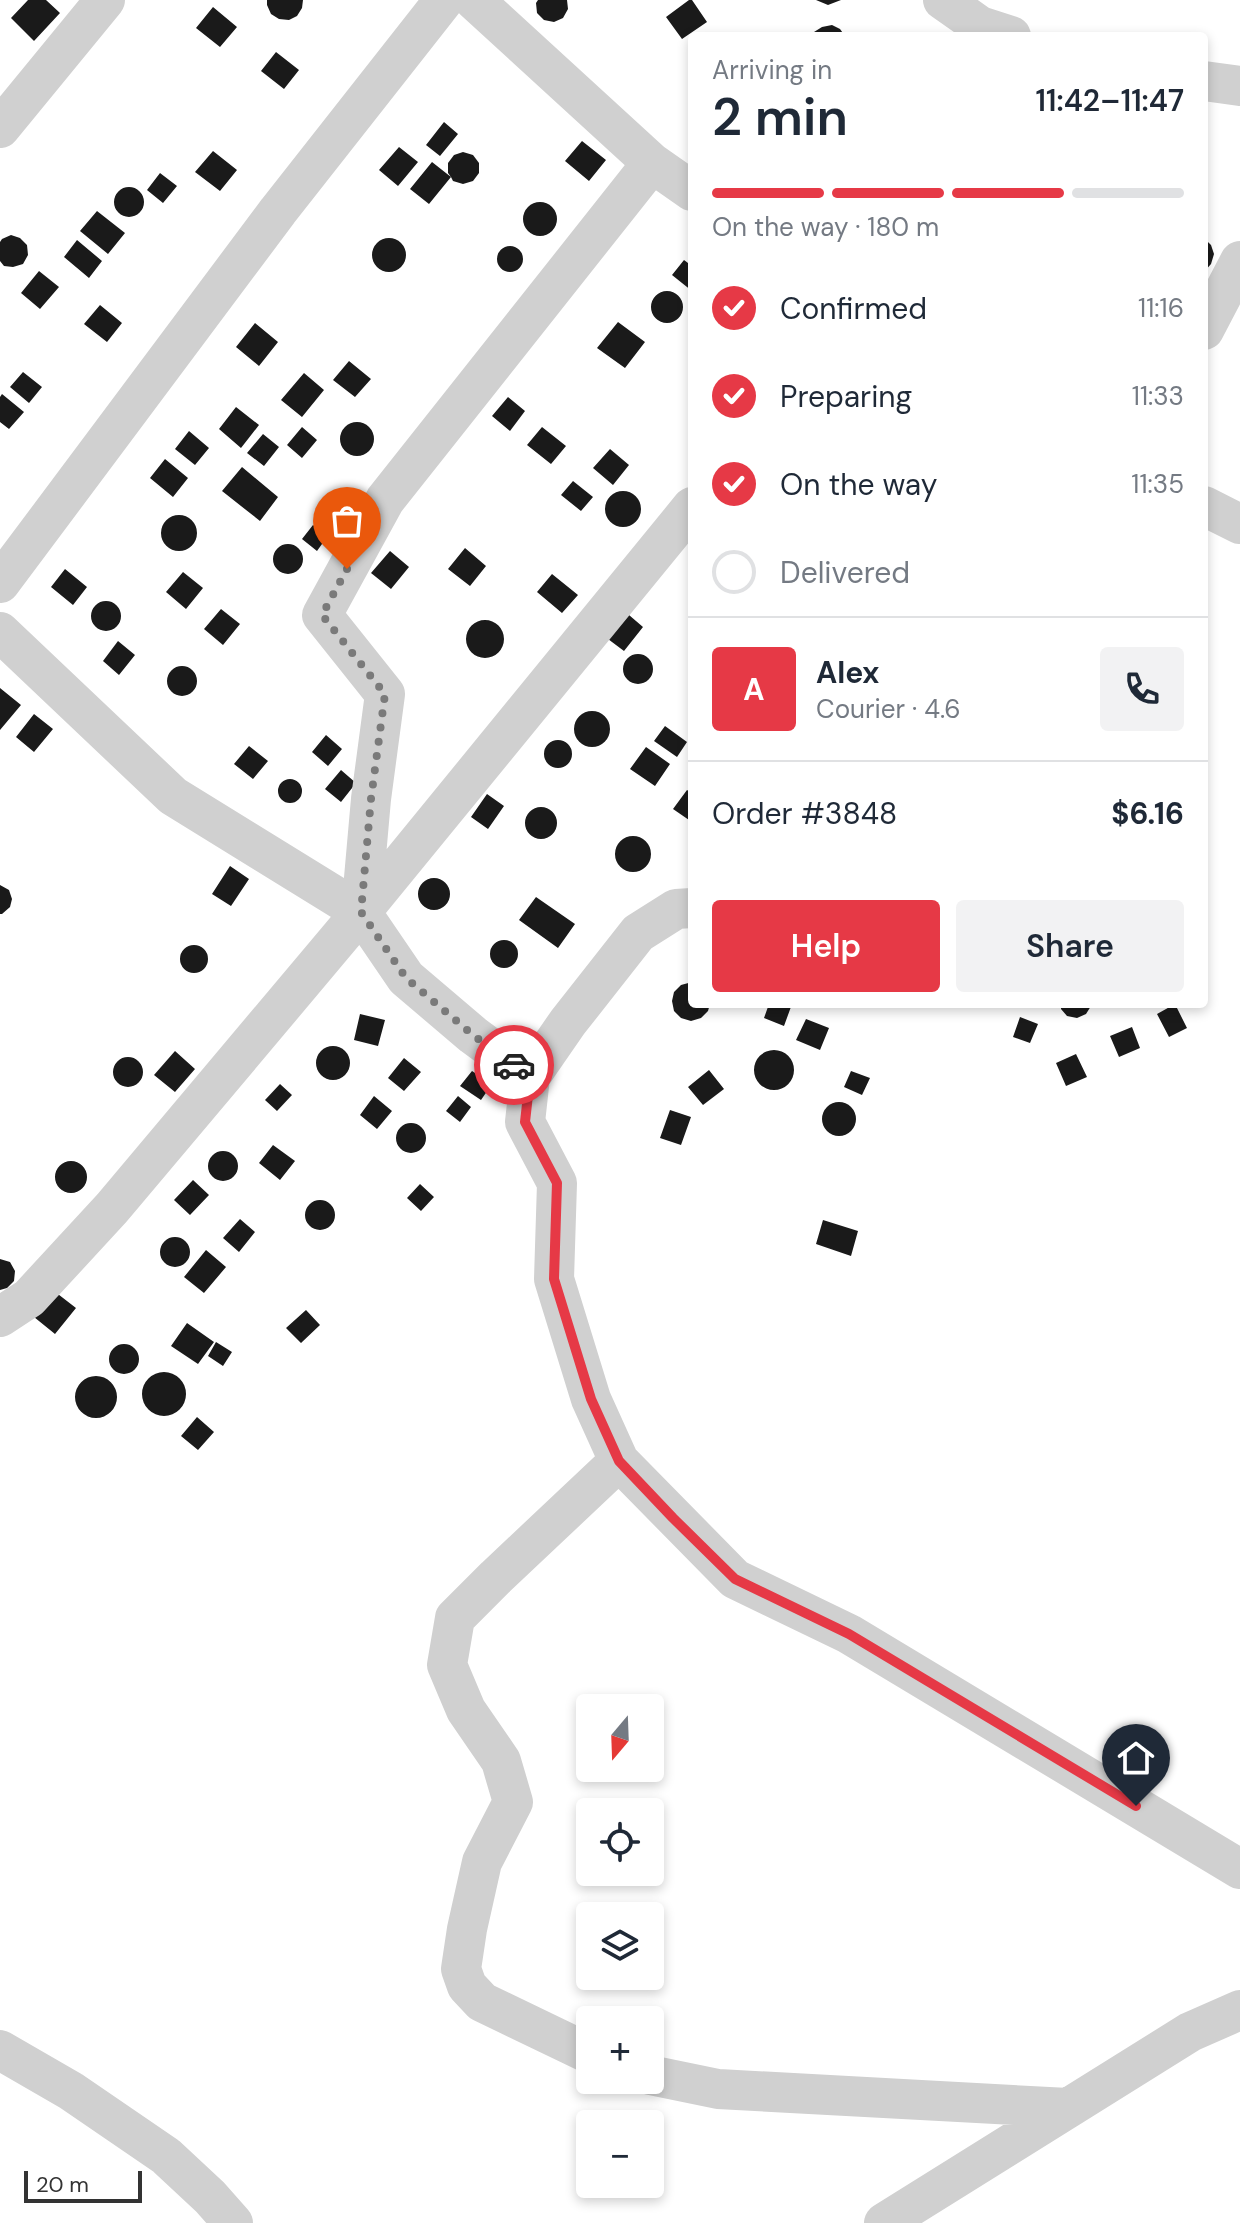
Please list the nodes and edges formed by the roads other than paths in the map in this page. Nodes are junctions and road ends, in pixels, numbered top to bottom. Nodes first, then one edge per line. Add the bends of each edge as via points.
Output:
1 (105, 0) edge
2 (444, 0) edge
3 (474, 0) edge
4 (943, 0) edge
5 (999, 32) edge
6 (1208, 82) edge
7 (1240, 86) edge
8 (0, 128) edge
9 (652, 163) junction
10 (688, 188) edge
11 (1240, 261) edge
12 (1208, 322) edge
13 (1208, 508) edge
14 (688, 512) edge
15 (1240, 524) edge
16 (0, 583) edge
17 (0, 632) edge
18 (688, 908) edge
19 (361, 912) junction
20 (530, 1077) junction
21 (0, 1317) edge
22 (619, 1461) junction
23 (1240, 1869) edge
24 (1240, 2010) edge
25 (576, 2047) edge
26 (0, 2050) edge
27 (664, 2078) edge
28 (1068, 2108) junction
29 (233, 2223) edge
30 (884, 2223) edge

1 - 8 street
2 - 16 street via 278,211
3 - 9 street
4 - 5 street via 980,26
6 - 7 street
9 - 10 street
9 - 19 street via 385,500 322,615 385,694
11 - 12 street
13 - 15 street
14 - 19 street
17 - 19 street via 173,796
18 - 20 street via 676,909 638,933
19 - 20 street via 406,978
19 - 21 street via 112,1208 29,1298
20 - 22 street via 525,1122 557,1183 554,1279 591,1399
22 - 23 street via 735,1579 849,1634
22 - 25 street via 455,1618 447,1665 466,1710 501,1761 513,1802 482,1862 461,1969 467,1986 482,2002
24 - 28 street via 1190,2032
26 - 29 street via 166,2156
27 - 28 street via 718,2089
28 - 30 street

